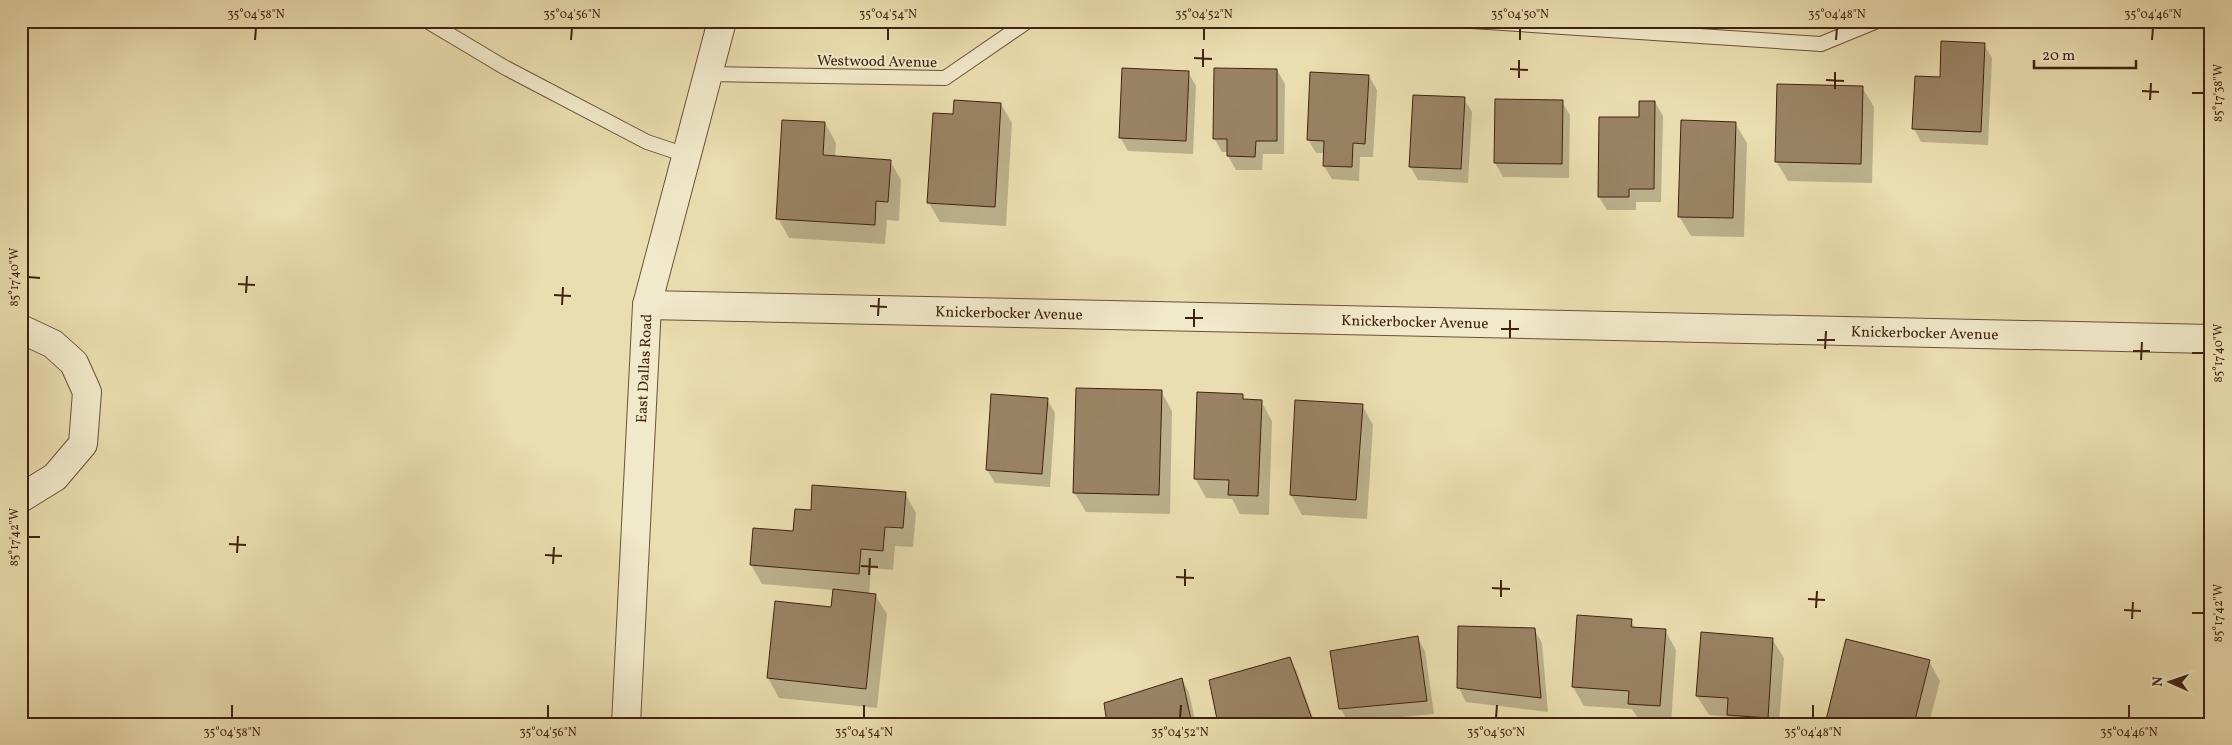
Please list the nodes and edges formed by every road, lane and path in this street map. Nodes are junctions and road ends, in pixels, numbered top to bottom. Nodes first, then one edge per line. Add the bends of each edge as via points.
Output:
1 (427, 21) edge
2 (722, 21) edge
3 (1028, 21) edge
4 (1472, 21) edge
5 (1877, 21) edge
6 (708, 74) junction
7 (686, 155) junction
8 (647, 305) junction
9 (21, 329) edge
10 (2211, 339) edge
11 (21, 498) edge
12 (626, 724) edge

1 - 7 lane via 504,67 639,138
2 - 6 street, East Dallas Road
3 - 6 lane, Westwood Avenue via 945,78
4 - 5 lane via 1821,44
6 - 7 street, East Dallas Road
7 - 8 street, East Dallas Road
8 - 10 street, Knickerbocker Avenue
8 - 12 street, East Dallas Road
9 - 11 street via 53,344 74,363 87,392 83,444 55,477

